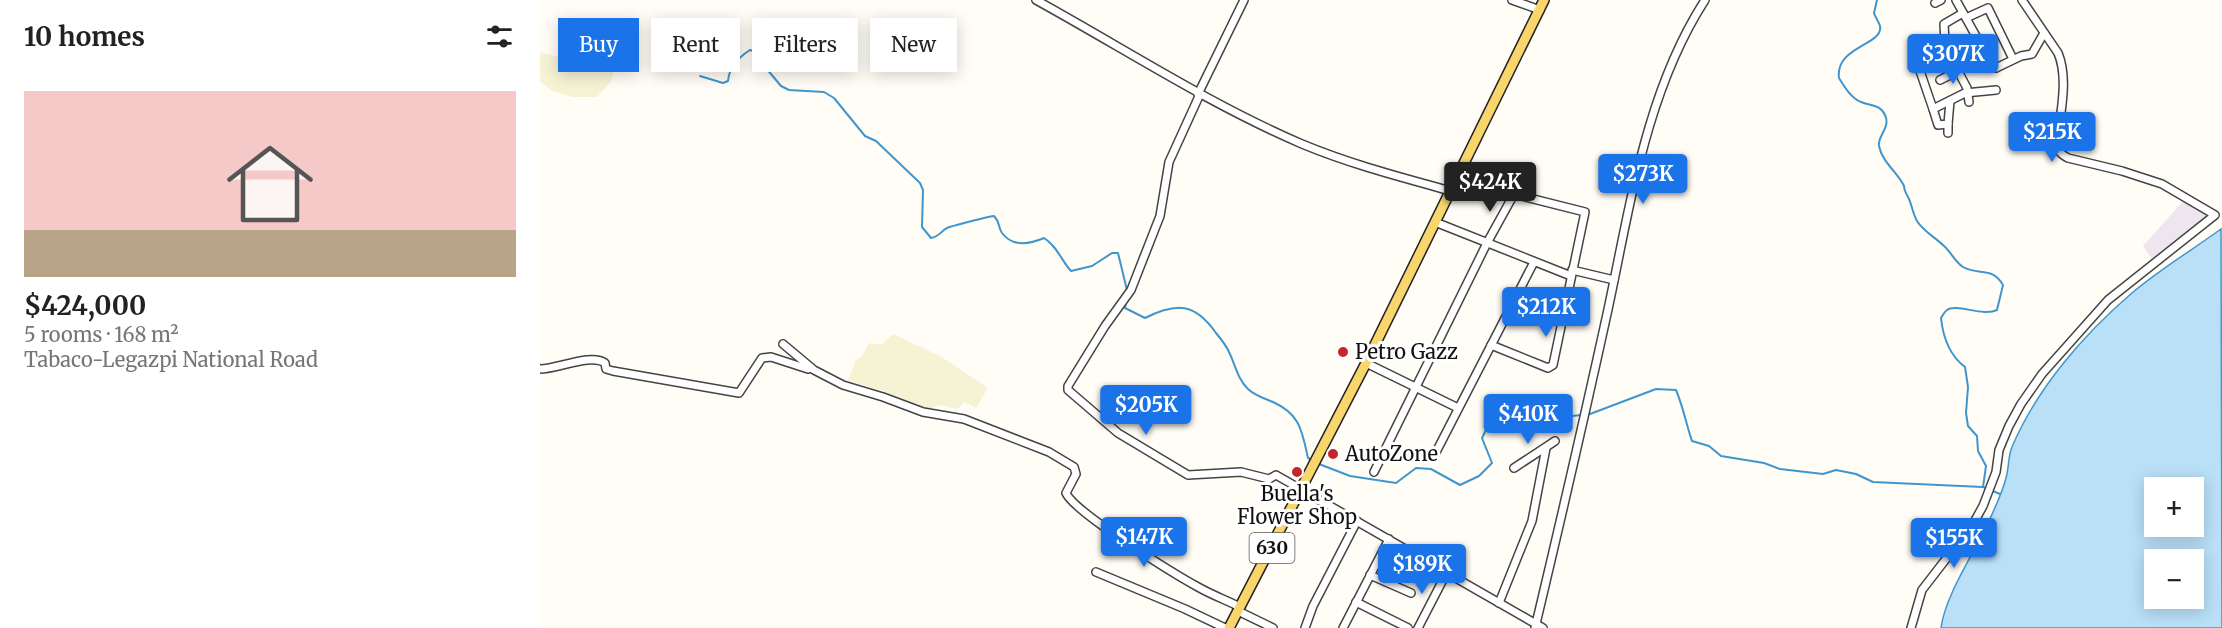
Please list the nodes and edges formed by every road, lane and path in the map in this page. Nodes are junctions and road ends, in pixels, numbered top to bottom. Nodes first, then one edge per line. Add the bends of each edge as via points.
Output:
1 (1036, 0) edge
2 (1244, 0) edge
3 (1512, 0) edge
4 (1545, 0) edge
5 (1705, 0) edge
6 (1956, 0) edge
7 (2022, 0) edge
8 (1540, 10) junction
9 (1965, 15) junction
10 (2044, 33) junction
11 (1937, 58) dead end
12 (1986, 58) junction
13 (2013, 59) junction
14 (1919, 68) junction
15 (1958, 71) junction
16 (1911, 72) dead end
17 (1940, 80) dead end
18 (1996, 90) dead end
19 (1968, 93) junction
20 (1199, 94) junction
21 (1950, 101) junction
22 (1969, 102) dead end
23 (1933, 109) junction
24 (1948, 124) junction
25 (1938, 125) junction
26 (1929, 127) dead end
27 (1947, 133) dead end
28 (1451, 191) junction
29 (1435, 222) junction
30 (1487, 243) junction
31 (1534, 262) junction
32 (1571, 273) junction
33 (1614, 280) junction
34 (783, 344) dead end
35 (1491, 345) junction
36 (1366, 363) junction
37 (540, 369) edge
38 (814, 370) junction
39 (1416, 387) junction
40 (1458, 408) junction
41 (1555, 441) dead end
42 (1546, 448) junction
43 (1433, 458) dead end
44 (1514, 468) dead end
45 (1374, 472) dead end
46 (1301, 489) junction
47 (1357, 521) junction
48 (1389, 539) junction
49 (1096, 572) dead end
50 (1447, 573) junction
51 (1370, 575) junction
52 (1411, 593) dead end
53 (1356, 602) junction
54 (1499, 603) junction
55 (1239, 609) junction
56 (1538, 627) edge
57 (1227, 628) edge
58 (1273, 628) edge
59 (1305, 628) edge
60 (1343, 628) edge
61 (1408, 628) edge
62 (1418, 628) edge
63 (1911, 628) edge

1 - 20 street
2 - 20 street
3 - 8 street
4 - 8 main road, 630
5 - 33 street via 1672,60 1650,127
6 - 9 street
7 - 10 street
8 - 28 main road, 630
9 - 12 street
9 - 13 street via 1988,8
9 - 15 street via 1944,24 1945,43
10 - 13 street via 2032,54
10 - 63 street via 2062,63 2057,142 2061,155 2162,184 2214,215 2108,300 2052,361 2009,426 1983,506 1973,524 1922,590
11 - 14 street
12 - 13 street via 1996,68
12 - 15 street
14 - 16 street
14 - 23 street
15 - 17 street
15 - 19 street
18 - 19 street
19 - 21 street
19 - 22 street
20 - 28 street via 1338,158
20 - 46 street via 1169,162 1160,216 1131,290 1068,390 1118,434 1188,475 1241,472 1269,479 1276,475
21 - 23 street
21 - 24 street
23 - 25 street
24 - 25 street
24 - 27 street
25 - 26 street
28 - 29 main road, 630
29 - 30 street
29 - 36 main road, 630
30 - 31 street
30 - 32 street via 1514,194 1586,212
30 - 39 street
31 - 32 street
31 - 35 street
32 - 33 street
32 - 35 street via 1553,364 1548,368
33 - 56 street
34 - 38 street
35 - 40 street
36 - 39 street
36 - 46 main road, 630
37 - 38 street via 600,359 606,369 613,371 739,393 762,358
38 - 55 street via 843,385 911,409 964,419 1049,452 1074,467 1076,474 1066,493 1083,511 1180,577
39 - 40 street
39 - 45 street
40 - 43 street
41 - 42 street
42 - 44 street
42 - 54 street via 1532,520
46 - 47 street
46 - 55 main road, 630
47 - 48 street
47 - 59 street
48 - 50 street
48 - 51 street
49 - 57 street
50 - 54 street
50 - 62 street
51 - 52 street
51 - 53 street
53 - 60 street
53 - 61 street
54 - 56 street
55 - 57 main road, 630
55 - 58 street

